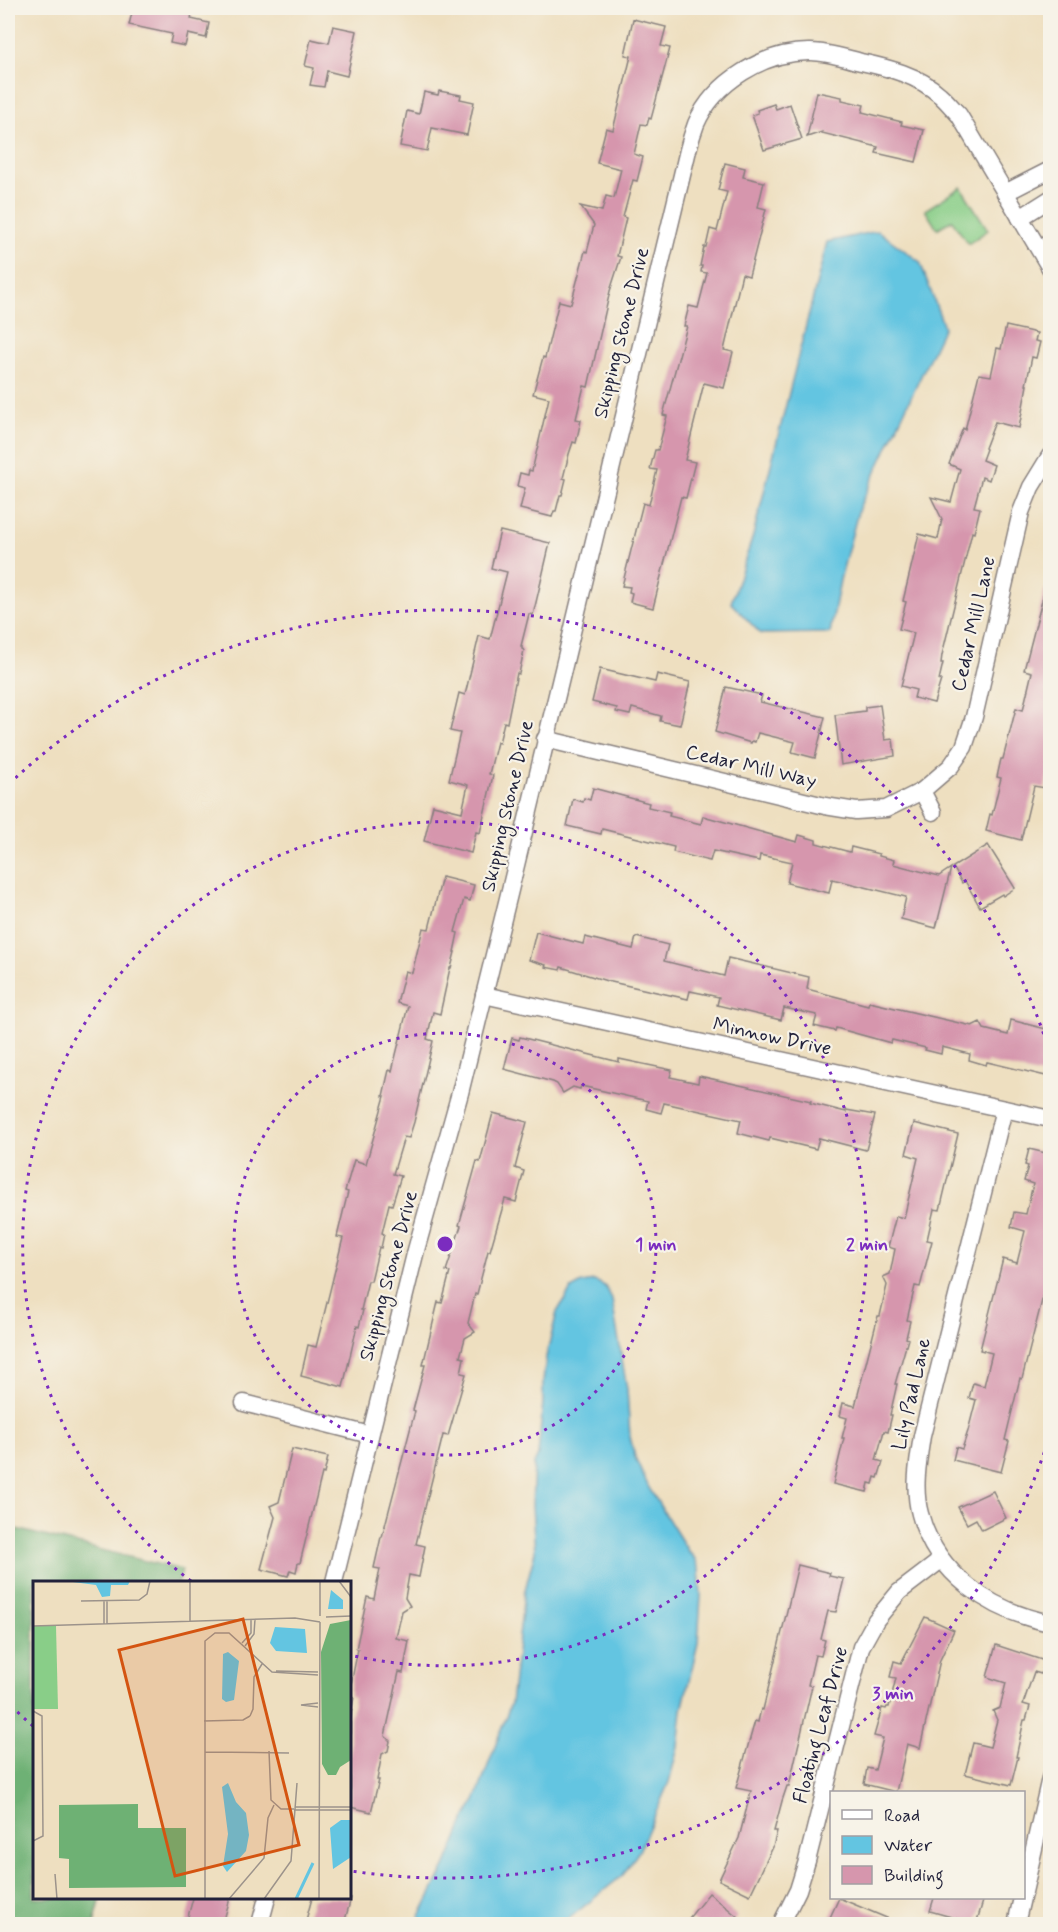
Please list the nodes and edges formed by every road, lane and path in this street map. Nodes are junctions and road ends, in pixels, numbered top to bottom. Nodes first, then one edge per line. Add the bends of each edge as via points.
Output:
1 (1050, 170) edge
2 (1005, 193) junction
3 (1050, 199) edge
4 (1020, 218) junction
5 (1050, 268) edge
6 (1050, 456) edge
7 (545, 739) junction
8 (922, 791) junction
9 (933, 812) dead end
10 (484, 995) junction
11 (1004, 1109) junction
12 (1050, 1119) edge
13 (244, 1403) dead end
14 (370, 1436) junction
15 (941, 1560) junction
16 (334, 1581) edge
17 (1050, 1623) edge
18 (1050, 1778) edge
19 (1025, 1884) edge
20 (267, 1899) edge
21 (1022, 1899) edge
22 (260, 1924) edge
23 (781, 1924) edge
24 (1016, 1924) edge

1 - 2 street
2 - 4 street, Skipping Stone Drive
2 - 7 street, Skipping Stone Drive via 959,115 940,94 893,69 811,52 785,55 759,63 735,77 711,99 693,132
3 - 4 street
4 - 5 street, Skipping Stone Drive
6 - 8 street, Cedar Mill Lane via 1021,512 964,747 951,766
7 - 8 street, Cedar Mill Way via 856,811 886,809
7 - 10 street, Skipping Stone Drive
8 - 9 street
10 - 11 street, Minnow Drive
10 - 14 street, Skipping Stone Drive
11 - 12 street, Minnow Drive
11 - 15 street, Lily Pad Lane via 918,1464 920,1513
13 - 14 street
14 - 16 street, Skipping Stone Drive
15 - 17 street, Lily Pad Lane via 988,1601
15 - 23 street, Floating Leaf Drive via 899,1592 876,1620 861,1647 807,1861
18 - 19 street
20 - 22 street
21 - 24 street

